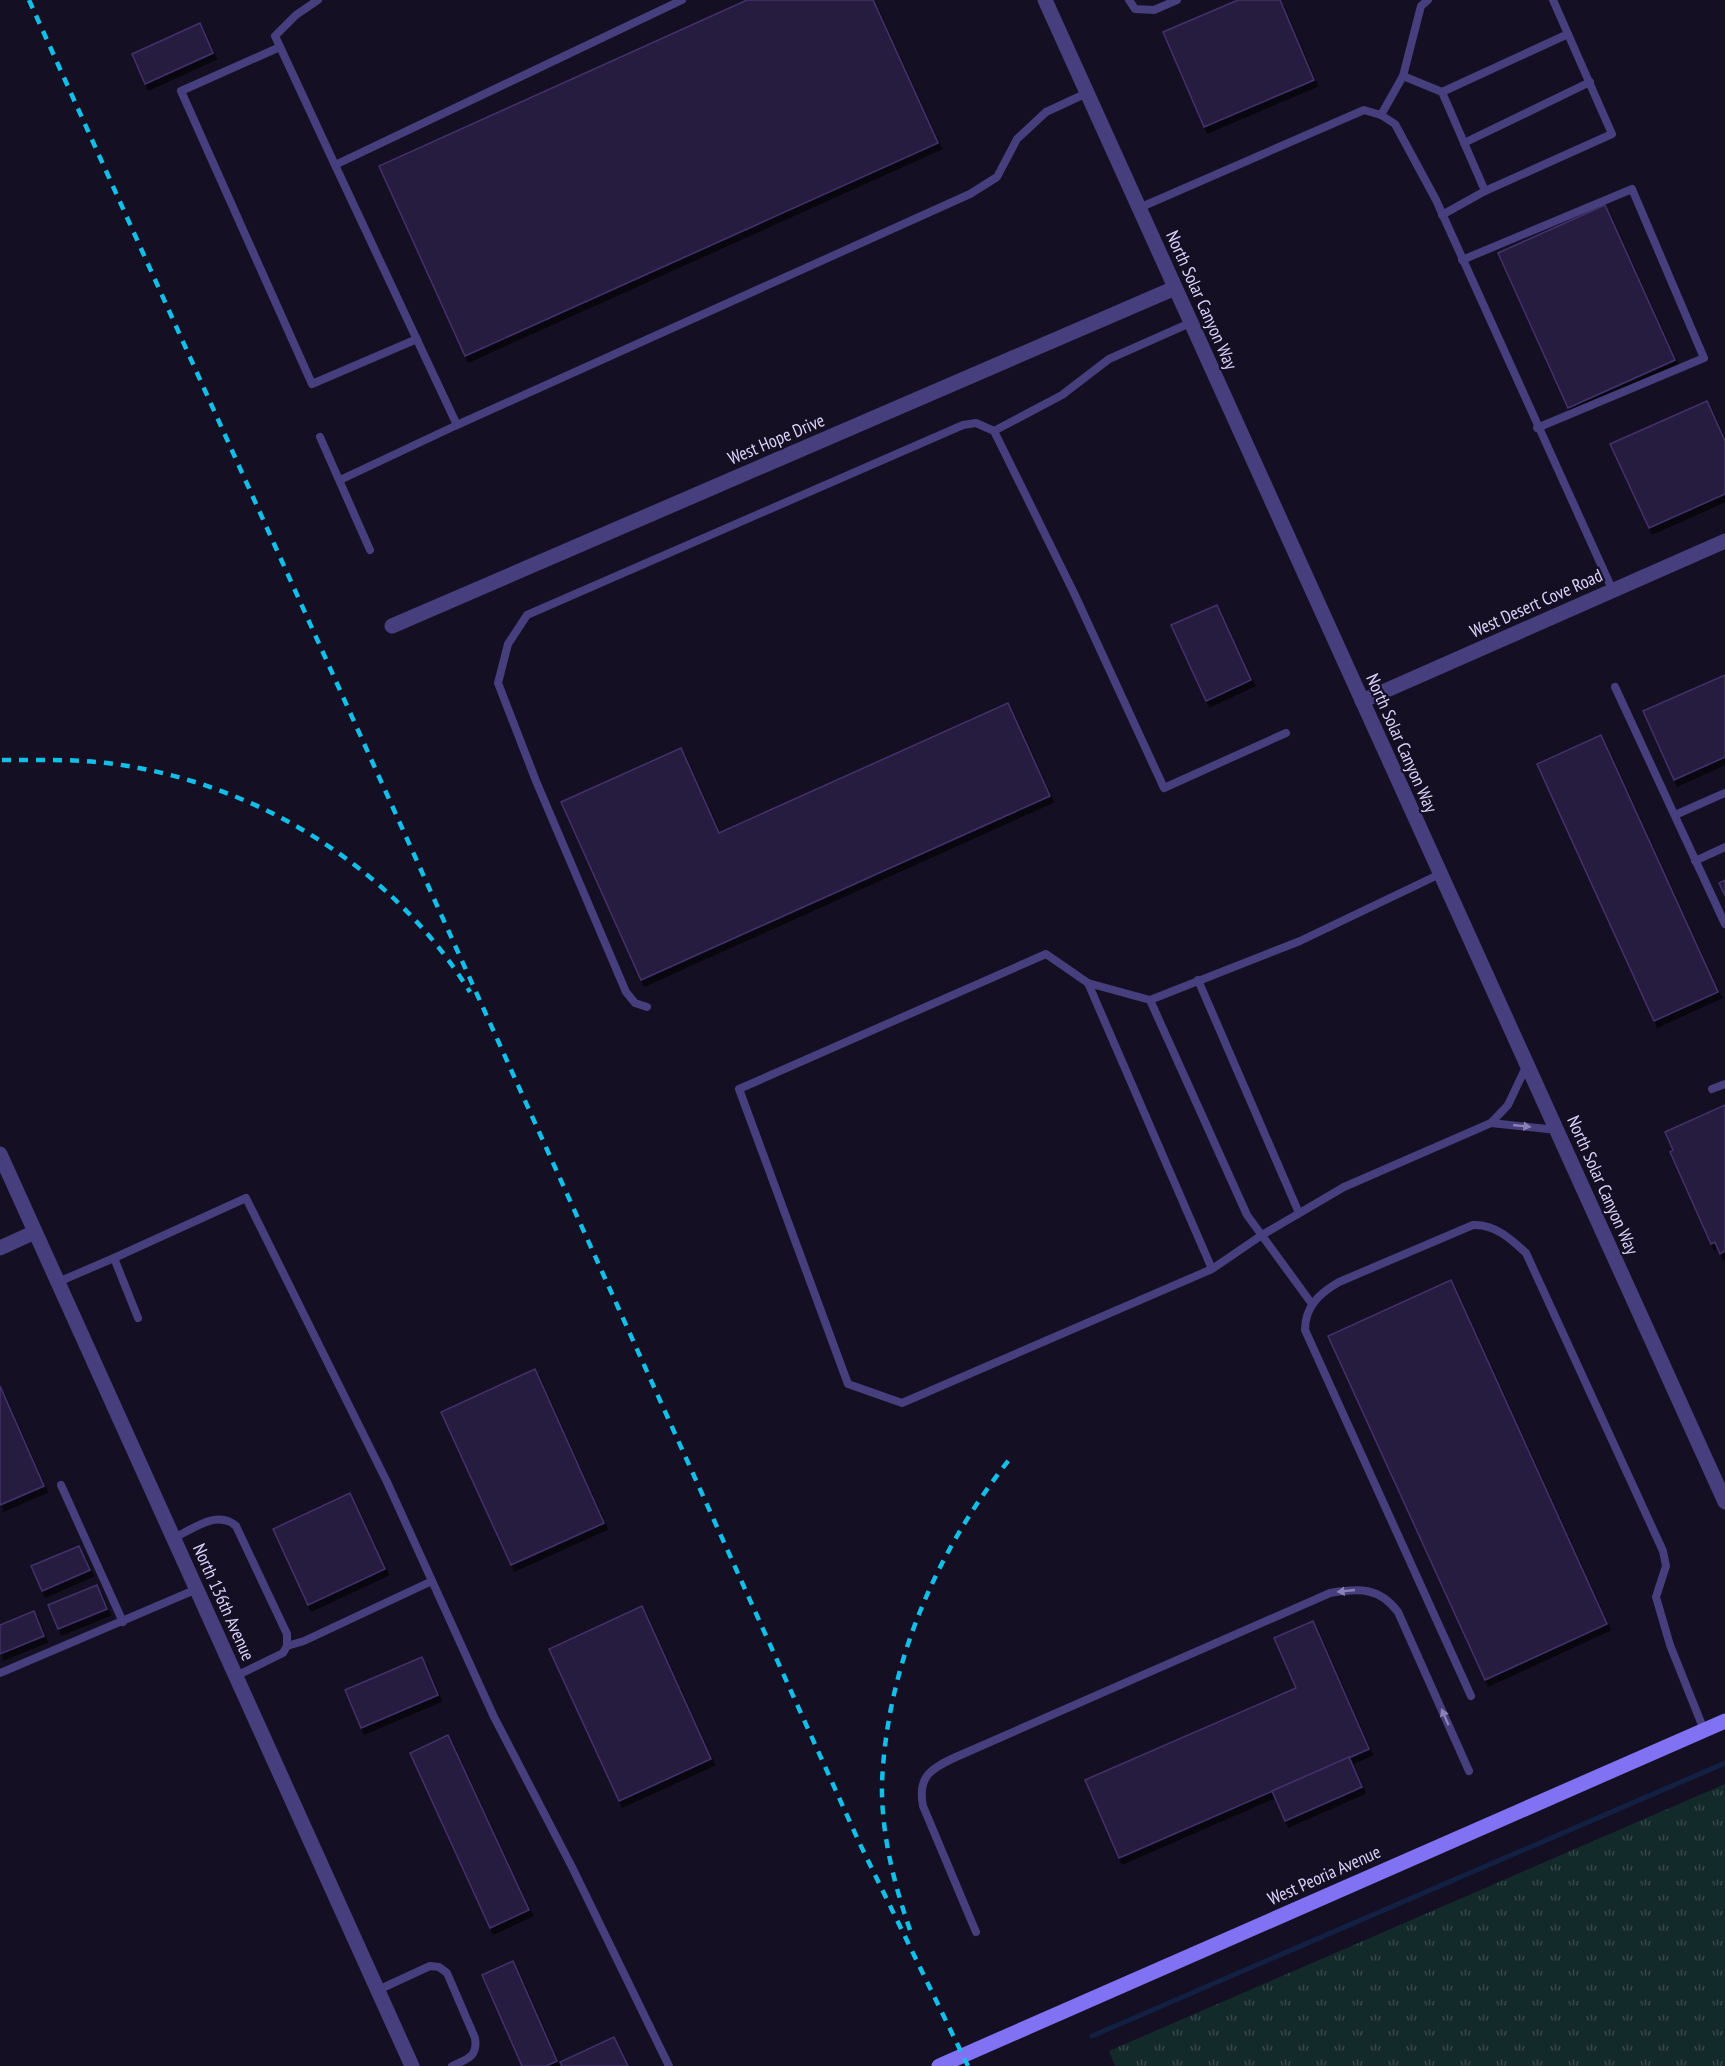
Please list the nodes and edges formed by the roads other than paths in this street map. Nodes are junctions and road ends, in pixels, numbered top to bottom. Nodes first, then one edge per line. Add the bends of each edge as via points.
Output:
1 (318, 0) edge
2 (682, 0) edge
3 (1045, 0) edge
4 (1129, 0) edge
5 (1178, 0) edge
6 (1428, 0) edge
7 (1553, 0) edge
8 (1568, 34) junction
9 (280, 47) junction
10 (1403, 76) junction
11 (1590, 82) junction
12 (1442, 92) junction
13 (1087, 93) junction
14 (1381, 115) junction
15 (1464, 143) junction
16 (335, 165) junction
17 (1485, 191) junction
18 (1139, 208) junction
19 (1442, 215) junction
20 (1462, 260) junction
21 (1175, 288) junction
22 (1191, 322) junction
23 (417, 339) junction
24 (457, 425) junction
25 (1537, 428) junction
26 (994, 430) junction
27 (320, 437) dead end
28 (339, 480) junction
29 (1725, 542) edge
30 (370, 550) dead end
31 (1613, 591) junction
32 (392, 626) dead end
33 (1615, 687) dead end
34 (1362, 701) junction
35 (1286, 734) dead end
36 (1725, 793) edge
37 (1675, 815) junction
38 (1725, 847) edge
39 (1695, 861) junction
40 (1440, 874) junction
41 (1725, 924) edge
42 (1198, 980) junction
43 (1088, 982) junction
44 (1150, 1000) junction
45 (647, 1007) dead end
46 (1527, 1065) junction
47 (1725, 1084) edge
48 (1712, 1089) dead end
49 (1491, 1123) junction
50 (1557, 1130) junction
51 (0, 1154) edge
52 (1299, 1213) junction
53 (35, 1232) junction
54 (1262, 1235) junction
55 (0, 1248) edge
56 (114, 1258) junction
57 (1212, 1269) junction
58 (58, 1282) junction
59 (1312, 1304) junction
60 (138, 1318) dead end
61 (61, 1485) dead end
62 (1725, 1502) edge
63 (174, 1538) junction
64 (432, 1581) junction
65 (197, 1589) junction
66 (123, 1622) junction
67 (287, 1646) junction
68 (0, 1673) edge
69 (236, 1676) junction
70 (1471, 1696) dead end
71 (1725, 1721) edge
72 (1704, 1730) junction
73 (1469, 1771) dead end
74 (976, 1932) dead end
75 (378, 1990) junction
76 (412, 2066) edge
77 (452, 2066) edge
78 (669, 2066) edge
79 (939, 2066) edge

1 - 9 lane via 275,36
2 - 16 lane
3 - 13 street, North Solar Canyon Way
4 - 5 lane via 1135,9 1154,10
6 - 10 lane via 1421,6
7 - 8 lane
8 - 11 lane
8 - 12 lane
9 - 16 lane
9 - 23 lane via 181,92 312,384
10 - 12 lane
10 - 14 lane
11 - 15 lane
11 - 17 lane via 1612,134
12 - 15 lane
13 - 18 street, North Solar Canyon Way
13 - 24 lane via 1046,112 1017,139 997,177 970,194
14 - 18 lane via 1364,110
14 - 19 lane via 1395,124
15 - 17 lane
16 - 23 lane
17 - 19 lane
18 - 21 street, North Solar Canyon Way
19 - 20 lane
20 - 25 lane
20 - 25 lane via 1632,189 1704,358
21 - 22 street, North Solar Canyon Way
21 - 32 street, West Hope Drive
22 - 26 lane via 1109,359 1062,395
22 - 34 street, North Solar Canyon Way
23 - 24 lane
24 - 28 lane
25 - 31 lane
26 - 35 lane via 1164,788
26 - 45 lane via 976,423 963,425 527,615 517,628 508,644 498,683 626,992 635,1003
27 - 28 lane
28 - 30 lane
29 - 31 street, West Desert Cove Road
31 - 34 street, West Desert Cove Road
33 - 37 lane
34 - 40 street, North Solar Canyon Way
36 - 37 lane
37 - 39 lane
38 - 39 lane
39 - 41 lane
40 - 42 lane via 1300,941
40 - 46 street, North Solar Canyon Way
42 - 44 lane
42 - 52 lane
43 - 44 lane
43 - 57 lane
43 - 57 lane via 1046,954 739,1089 848,1384 902,1403
44 - 54 lane via 1247,1215
46 - 49 lane via 1508,1105
46 - 50 street, North Solar Canyon Way
47 - 48 lane
49 -> 50 lane
49 - 52 lane via 1344,1187
50 - 62 street, North Solar Canyon Way
51 - 53 street, North 136th Avenue
52 - 54 lane
53 - 55 street
53 - 58 street, North 136th Avenue
54 - 57 lane
54 - 59 lane
56 - 58 lane
56 - 60 lane
56 - 64 lane via 246,1198
58 - 63 street, North 136th Avenue
59 - 70 lane via 1305,1317 1305,1330
59 - 72 lane via 1339,1282 1473,1225 1494,1228 1526,1253 1663,1551 1666,1566 1656,1597 1670,1645
61 - 66 lane
63 - 65 street, North 136th Avenue
63 - 67 lane via 220,1517 236,1526 287,1634
64 - 67 lane
64 - 78 lane via 494,1717
65 - 66 lane
65 - 69 street, North 136th Avenue
66 - 68 lane
67 - 69 lane via 283,1653
69 - 75 street, North 136th Avenue
71 - 72 main road, West Peoria Avenue
72 - 79 main road, West Peoria Avenue
73 -> 74 lane via 1398,1612 1387,1598 1352,1589 1330,1593 947,1761 925,1778 920,1791 923,1806
75 - 76 street, North 136th Avenue
75 - 77 lane via 430,1966 447,1973 477,2049 474,2056

